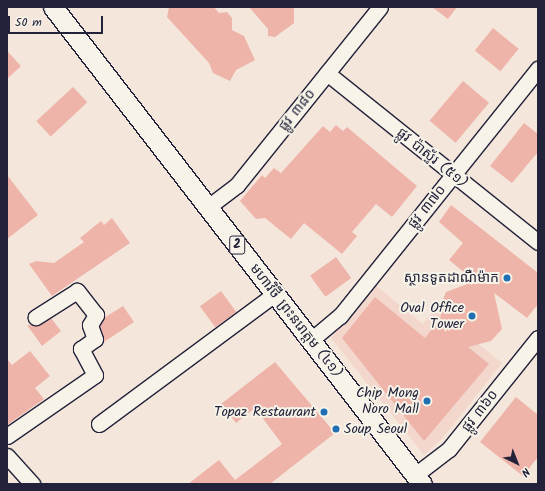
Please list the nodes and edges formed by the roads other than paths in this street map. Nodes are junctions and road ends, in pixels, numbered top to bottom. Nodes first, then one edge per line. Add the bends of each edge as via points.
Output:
1 (53, 7) edge
2 (380, 7) edge
3 (538, 69) edge
4 (327, 73) junction
5 (454, 174) junction
6 (208, 207) junction
7 (538, 242) edge
8 (275, 294) junction
9 (36, 317) dead end
10 (538, 338) edge
11 (311, 340) junction
12 (99, 424) dead end
13 (7, 436) edge
14 (7, 456) edge
15 (419, 480) edge
16 (32, 484) edge

1 - 6 main road, មហាវិថី ព្រះនរោត្តម (៤១) / 2
2 - 4 street, ផ្លូវ ៣៨០
3 - 5 street, ផ្លូវ ៣៧០
4 - 5 street, ផ្លូវ ប៉ាស្ទ័រ (៥១)
4 - 6 street, ផ្លូវ ៣៨០ via 237,185
5 - 7 street, ផ្លូវ ប៉ាស្ទ័រ (៥១)
5 - 11 street, ផ្លូវ ៣៧០ via 340,316
6 - 8 main road, មហាវិថី ព្រះនរោត្តម (៤១) / 2
8 - 11 main road, មហាវិថី ព្រះនរោត្តម (៤១) / 2
8 - 12 street
9 - 13 street via 77,291 96,315 90,325 95,339 81,348 95,375
10 - 15 street, ផ្លូវ ៣៦០ via 450,450
11 - 15 main road, មហាវិថី ព្រះនរោត្តម (៤១) / 2
14 - 16 street

